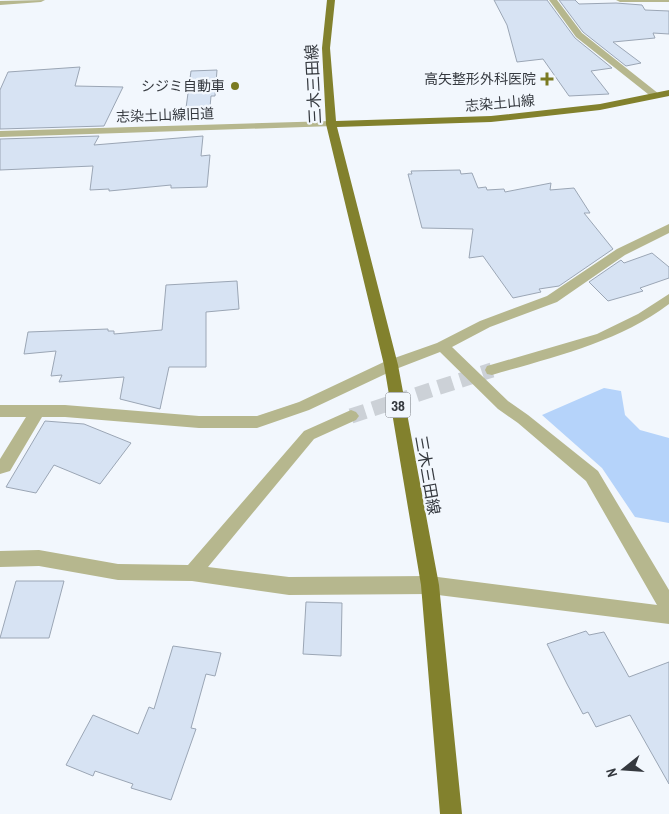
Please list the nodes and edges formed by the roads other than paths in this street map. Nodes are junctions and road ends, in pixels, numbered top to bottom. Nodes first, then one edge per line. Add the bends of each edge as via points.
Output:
1 (41, 0) edge
2 (331, 0) edge
3 (553, 0) edge
4 (620, 0) edge
5 (669, 0) edge
6 (0, 3) edge
7 (669, 93) edge
8 (656, 96) junction
9 (331, 124) junction
10 (0, 134) edge
11 (669, 228) edge
12 (669, 298) edge
13 (442, 346) junction
14 (391, 365) junction
15 (492, 370) tunnel mouth
16 (0, 412) edge
17 (37, 412) junction
18 (351, 416) tunnel mouth
19 (0, 467) edge
20 (0, 559) edge
21 (192, 573) junction
22 (430, 585) junction
23 (669, 607) edge
24 (669, 615) edge
25 (451, 814) edge

1 - 6 street
2 - 9 main road, 三木三田線 / 38 via 326,48
3 - 8 street via 579,35
4 - 5 street
7 - 8 main road, 志染土山線
8 - 9 main road, 志染土山線 via 600,107 491,119
9 - 10 street, 志染土山線旧道
9 - 14 main road, 三木三田線 / 38
11 - 13 street via 621,252 552,299 485,324
12 - 15 street via 602,337
13 - 14 street
13 - 23 street via 503,405 592,476
14 - 17 street via 304,406 257,422 199,422 65,411
14 - 22 main road, 三木三田線 / 38
16 - 17 street
17 - 19 street via 4,466
18 - 21 street via 309,435
20 - 21 street via 39,558 118,572
21 - 22 street via 289,586
22 - 24 street
22 - 25 main road, 三木三田線 / 38

